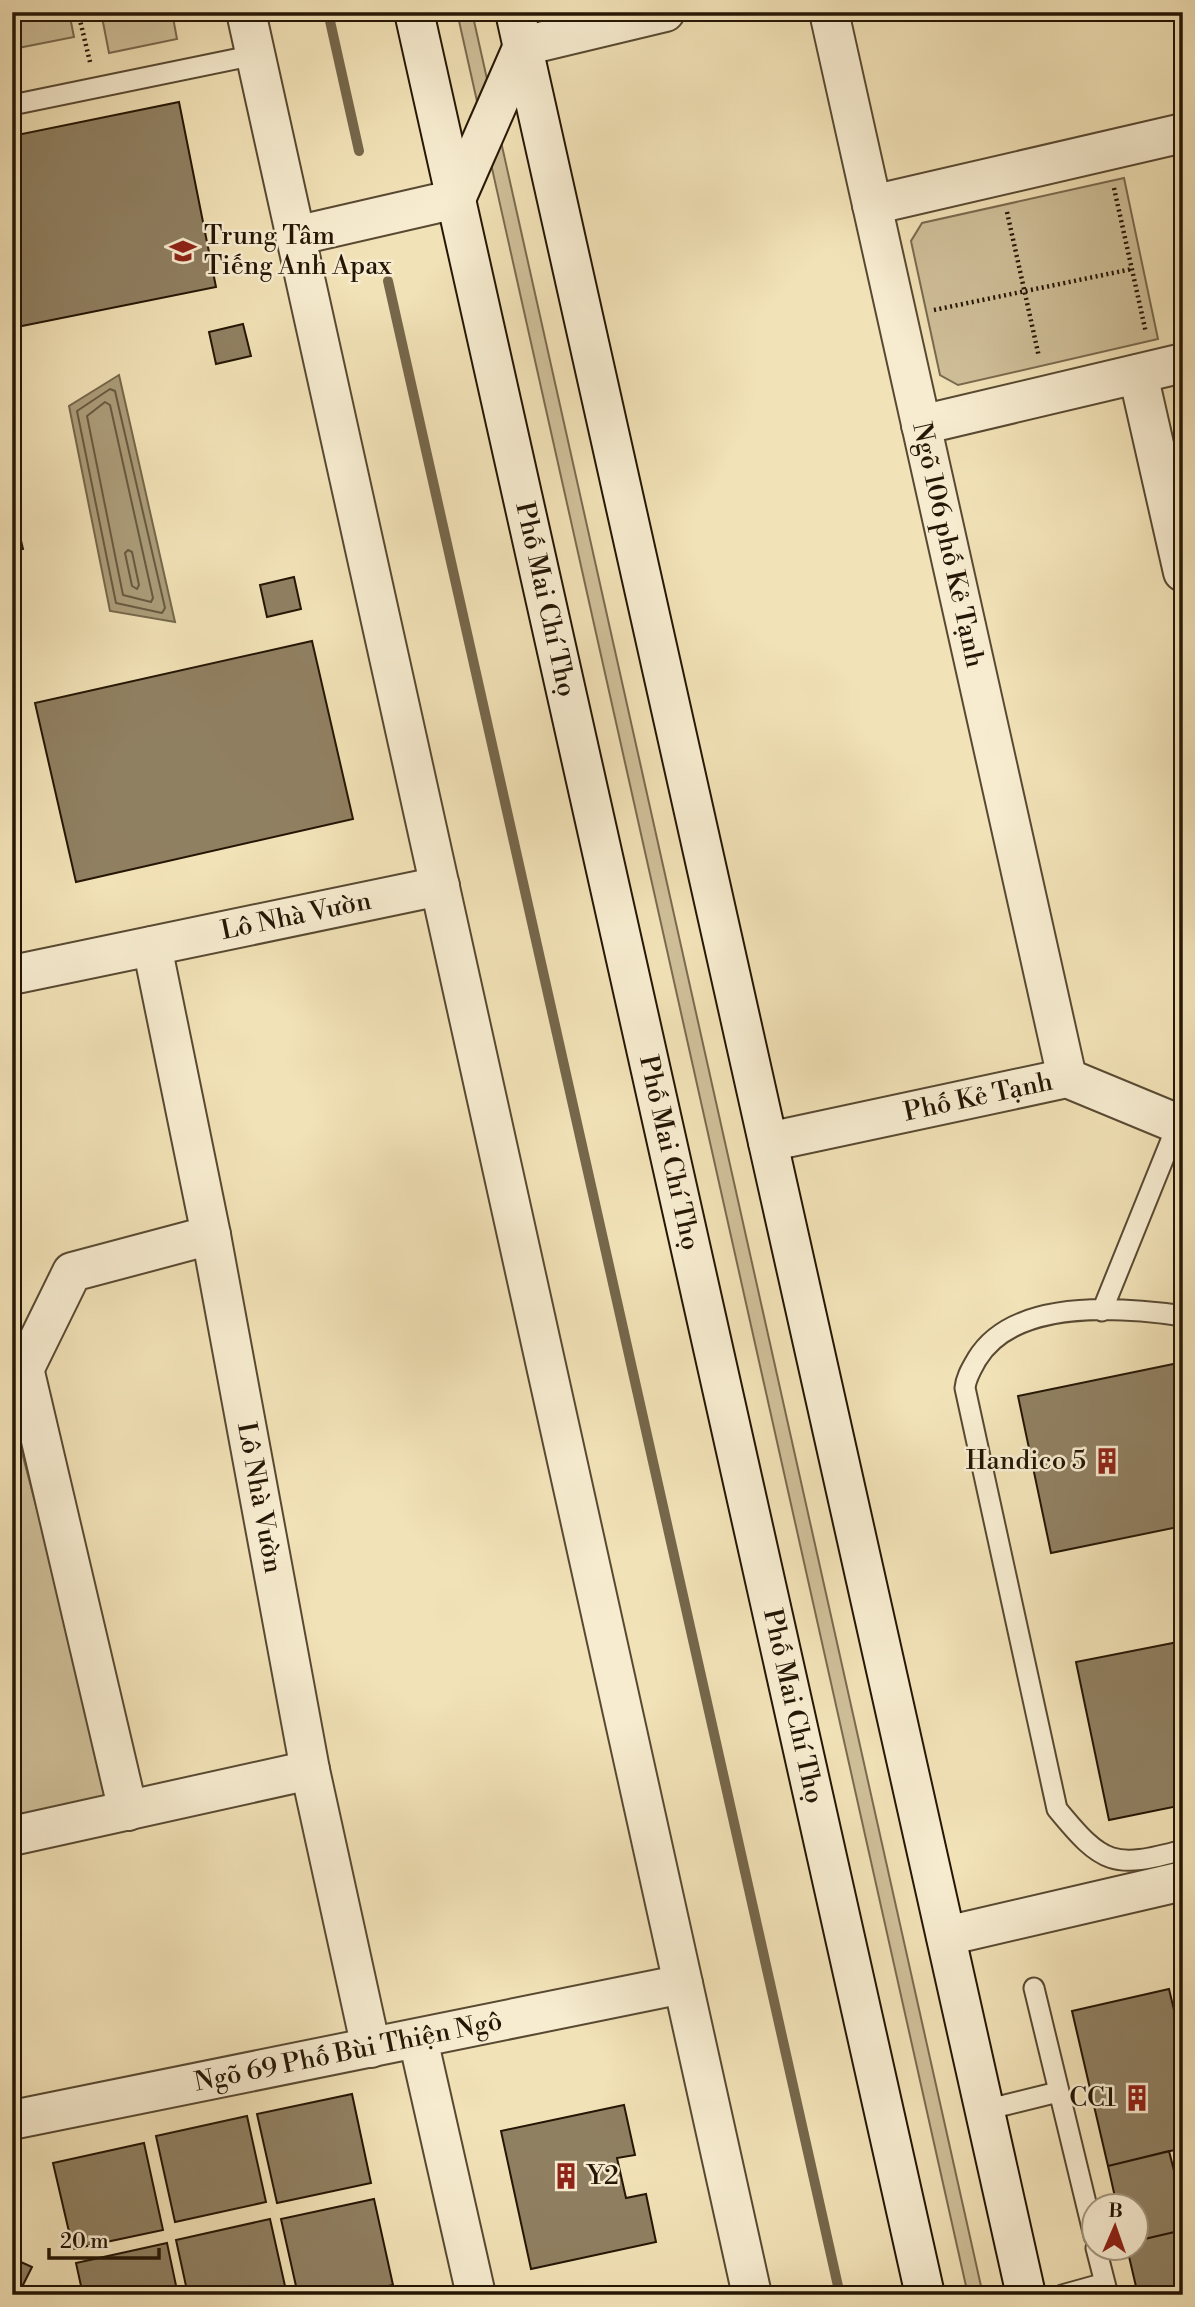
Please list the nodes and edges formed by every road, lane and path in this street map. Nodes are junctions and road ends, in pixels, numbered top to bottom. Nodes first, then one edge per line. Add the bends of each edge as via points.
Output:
1 (78, 12) edge
2 (246, 12) edge
3 (414, 12) edge
4 (665, 12) edge
5 (829, 12) edge
6 (519, 29) edge
7 (255, 55) junction
8 (96, 88) junction
9 (12, 105) edge
10 (1183, 133) edge
11 (1114, 185) dead end
12 (456, 199) junction
13 (872, 205) junction
14 (1007, 211) dead end
15 (295, 236) junction
16 (1132, 269) junction
17 (1024, 291) junction
18 (931, 310) dead end
19 (1146, 335) dead end
20 (1040, 361) dead end
21 (1183, 363) edge
22 (1138, 374) junction
23 (921, 425) junction
24 (1183, 572) edge
25 (440, 886) junction
26 (152, 946) junction
27 (12, 975) edge
28 (1067, 1078) junction
29 (1180, 1125) edge
30 (768, 1142) junction
31 (211, 1235) junction
32 (1102, 1311) junction
33 (1183, 1316) edge
34 (18, 1381) edge
35 (310, 1770) junction
36 (128, 1811) junction
37 (12, 1836) edge
38 (1183, 1850) edge
39 (1183, 1881) edge
40 (946, 1936) junction
41 (683, 1984) junction
42 (1034, 1989) dead end
43 (418, 2039) junction
44 (371, 2048) junction
45 (1058, 2092) junction
46 (985, 2110) junction
47 (12, 2120) edge
48 (1083, 2192) edge
49 (1099, 2262) edge
50 (1106, 2289) edge
51 (475, 2295) edge
52 (752, 2295) edge
53 (925, 2295) edge
54 (1026, 2295) edge
55 (1062, 2295) edge

1 - 8 path
2 - 7 street
3 - 12 street, Phố Mai Chí Thọ
4 - 6 street
5 - 13 street, Ngõ 106 phố Kẻ Tạnh
6 - 12 street
6 - 30 street
7 - 8 lane
7 - 15 street
8 - 9 lane
10 - 13 street
11 - 16 path
12 - 15 street
12 - 53 street, Phố Mai Chí Thọ
13 - 23 street, Ngõ 106 phố Kẻ Tạnh
14 - 17 path
15 - 25 street
16 - 17 path
16 - 19 path
17 - 18 path
17 - 20 path
21 - 22 street
22 - 23 street
22 - 24 street
23 - 28 street, Ngõ 106 phố Kẻ Tạnh
25 - 26 street, Lô Nhà Vườn
25 - 41 street
26 - 27 street, Lô Nhà Vườn
26 - 31 street, Lô Nhà Vườn
28 - 29 street, Phố Kẻ Tạnh
28 - 30 street, Phố Kẻ Tạnh
29 - 32 lane
30 - 40 street
31 - 34 street via 72,1272
31 - 35 street, Lô Nhà Vườn
32 - 33 lane
32 - 38 lane via 1083,1309 1041,1316 1005,1330 987,1342 965,1388 1057,1809 1110,1860 1146,1860
34 - 36 street
35 - 36 street
35 - 44 street, Lô Nhà Vườn
36 - 37 street
39 - 40 street
40 - 46 street
41 - 43 street, Ngõ 69 Phố Bùi Thiện Ngô
41 - 52 street
42 - 45 lane
43 - 44 street, Ngõ 69 Phố Bùi Thiện Ngô
43 - 51 street
44 - 47 street, Ngõ 69 Phố Bùi Thiện Ngô
45 - 46 lane
45 - 48 lane
46 - 54 street
49 - 50 lane
50 - 55 lane

